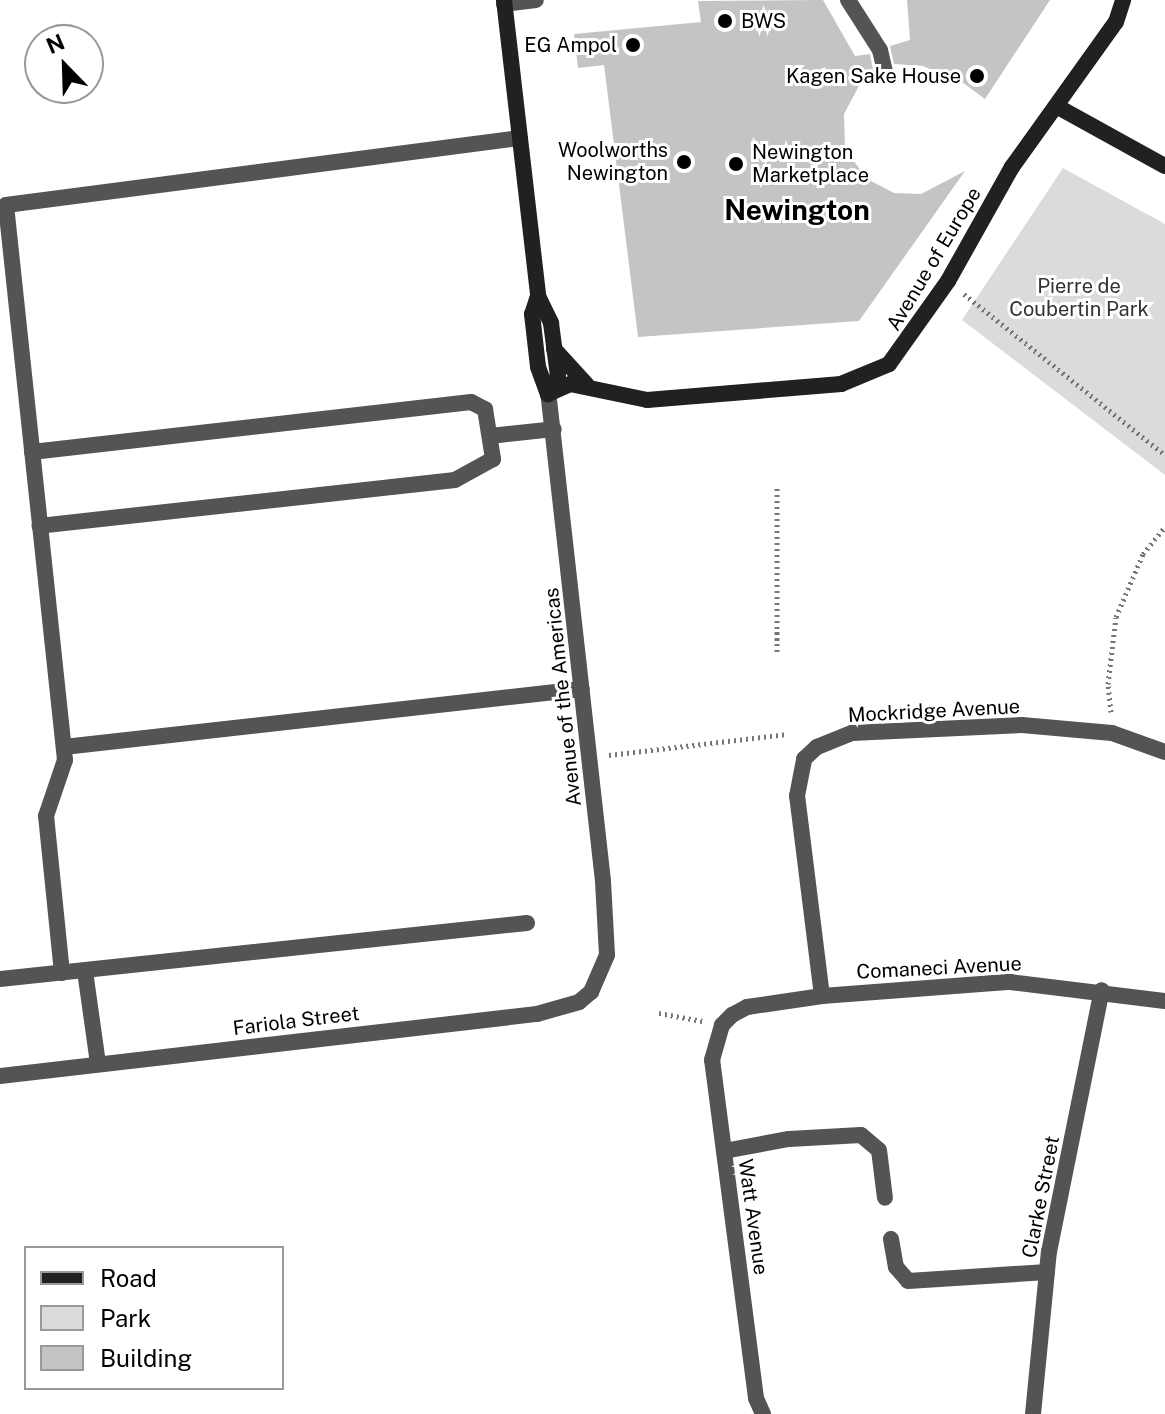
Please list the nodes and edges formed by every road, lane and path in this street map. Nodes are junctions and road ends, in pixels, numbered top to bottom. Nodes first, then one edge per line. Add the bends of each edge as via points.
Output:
1 (536, 0) edge
2 (848, 0) edge
3 (1123, 0) edge
4 (504, 2) edge
5 (886, 76) dead end
6 (1058, 107) junction
7 (520, 138) junction
8 (1165, 166) edge
9 (948, 281) junction
10 (538, 296) junction
11 (554, 349) junction
12 (587, 385) junction
13 (548, 394) junction
14 (554, 429) junction
15 (490, 436) junction
16 (32, 452) junction
17 (1165, 455) edge
18 (777, 486) dead end
19 (40, 526) junction
20 (1165, 527) edge
21 (777, 652) dead end
22 (582, 689) junction
23 (1112, 733) junction
24 (787, 734) dead end
25 (64, 747) junction
26 (1165, 752) edge
27 (590, 758) junction
28 (527, 923) dead end
29 (85, 971) junction
30 (62, 973) junction
31 (0, 979) edge
32 (1102, 990) junction
33 (591, 992) joint
34 (822, 996) junction
35 (1165, 1001) edge
36 (659, 1013) dead end
37 (722, 1025) junction
38 (98, 1064) junction
39 (0, 1076) edge
40 (724, 1151) junction
41 (885, 1198) dead end
42 (891, 1239) dead end
43 (1047, 1272) junction
44 (763, 1414) edge
45 (1028, 1414) edge

1 - 4 street
2 - 5 street via 880,50
3 - 6 street, Avenue of Europe via 1116,22
4 - 7 street, Avenue of the Americas
6 - 8 street
6 - 9 street, Avenue of Europe via 1012,167
7 - 10 street, Avenue of the Americas
7 - 16 street via 6,205
9 - 12 street, Avenue of Europe via 889,364 841,384 647,400 613,396
9 - 17 path
10 - 11 street, Avenue of the Americas via 551,323
10 - 13 street, Avenue of the Americas via 532,314 536,354
11 - 12 street
11 - 13 street, Avenue of the Americas via 558,376
12 - 13 street via 570,384
13 - 14 street, Avenue of the Americas
14 - 15 street
14 - 22 street, Avenue of the Americas
15 - 16 street via 485,409 471,402
15 - 19 street via 493,459 455,480
16 - 19 street
18 - 21 path
19 - 25 street
20 - 23 path via 1143,554 1116,617 1108,684
22 - 25 street
22 - 27 street, Avenue of the Americas
23 - 26 street, Mockridge Avenue
23 - 34 street, Mockridge Avenue via 1006,726 852,733 817,747 804,759 797,796
24 - 27 path
25 - 30 street via 65,760 46,816
27 - 33 street, Avenue of the Americas via 607,955
28 - 29 street
29 - 30 street
29 - 38 street
30 - 31 street
32 - 34 street, Comaneci Avenue via 1010,982
32 - 35 street, Comaneci Avenue
32 - 43 street, Clarke Street
33 - 38 street, Fariola Street via 579,1002 537,1014
34 - 37 street, Comaneci Avenue via 747,1007
36 - 37 path
37 - 40 street, Watt Avenue via 712,1060
38 - 39 street, Fariola Street
40 - 41 street via 789,1139 861,1135 879,1150
40 - 44 street, Watt Avenue via 756,1398
42 - 43 street via 896,1267 908,1281
43 - 45 street, Clarke Street

